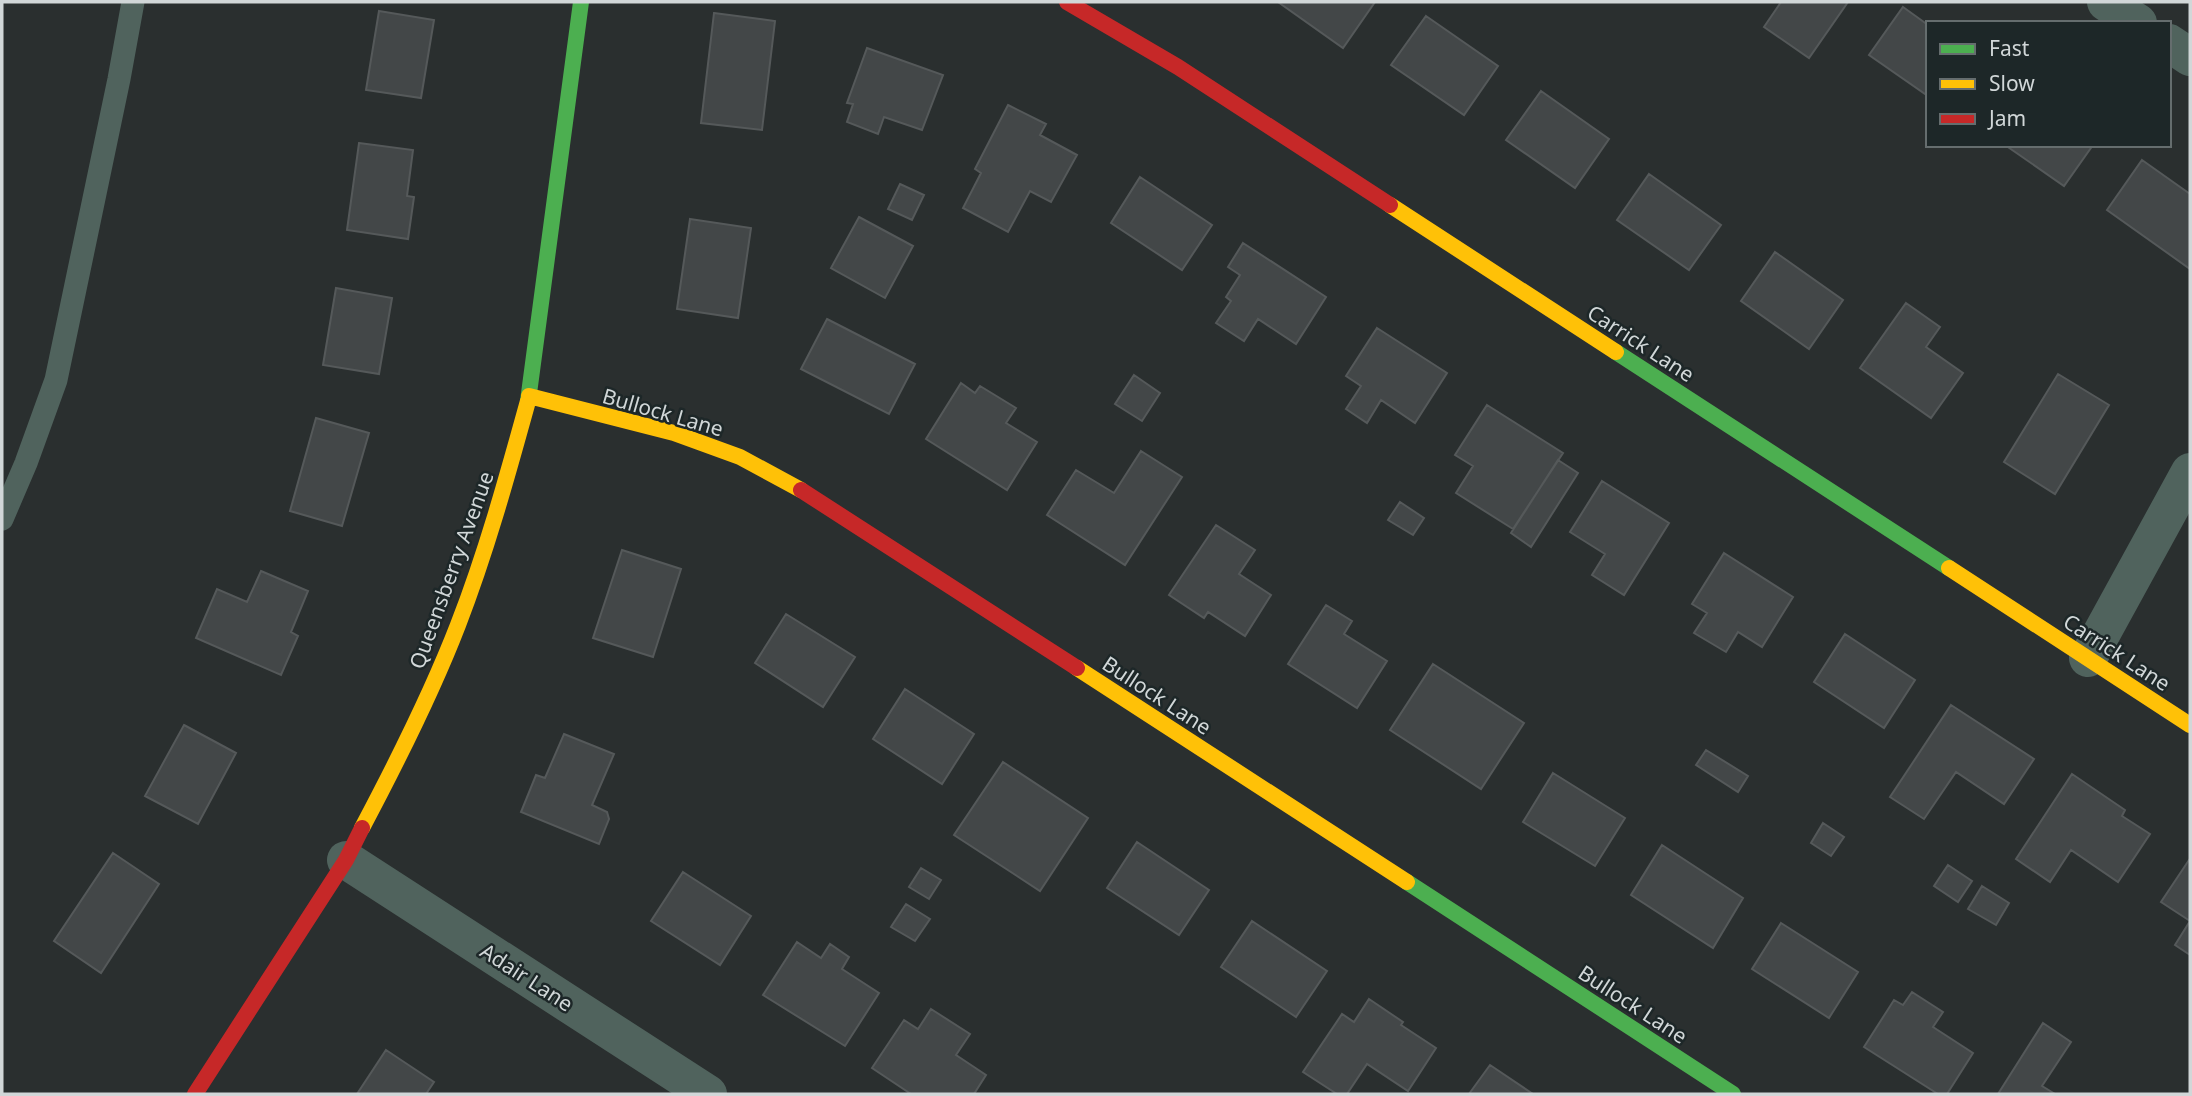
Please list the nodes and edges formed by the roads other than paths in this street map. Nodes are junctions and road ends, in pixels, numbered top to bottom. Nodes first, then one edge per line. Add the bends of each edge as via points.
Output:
1 (133, 2) edge
2 (581, 2) edge
3 (1067, 2) edge
4 (2106, 2) edge
5 (2135, 21) edge
6 (2171, 44) edge
7 (2190, 57) edge
8 (528, 396) junction
9 (2190, 472) edge
10 (2, 519) edge
11 (2088, 658) junction
12 (2190, 725) edge
13 (346, 859) junction
14 (195, 1094) edge
15 (708, 1094) edge
16 (1733, 1094) edge

1 - 10 lane via 56,380
2 - 8 street, Queensberry Avenue
3 - 11 street, Carrick Lane via 1178,67
4 - 5 street
6 - 7 street
8 - 13 street, Queensberry Avenue via 500,502 458,625 406,745
8 - 16 street, Bullock Lane via 674,433 740,457 814,497
9 - 11 street
11 - 12 street, Carrick Lane
13 - 14 street, Queensberry Avenue
13 - 15 street, Adair Lane

